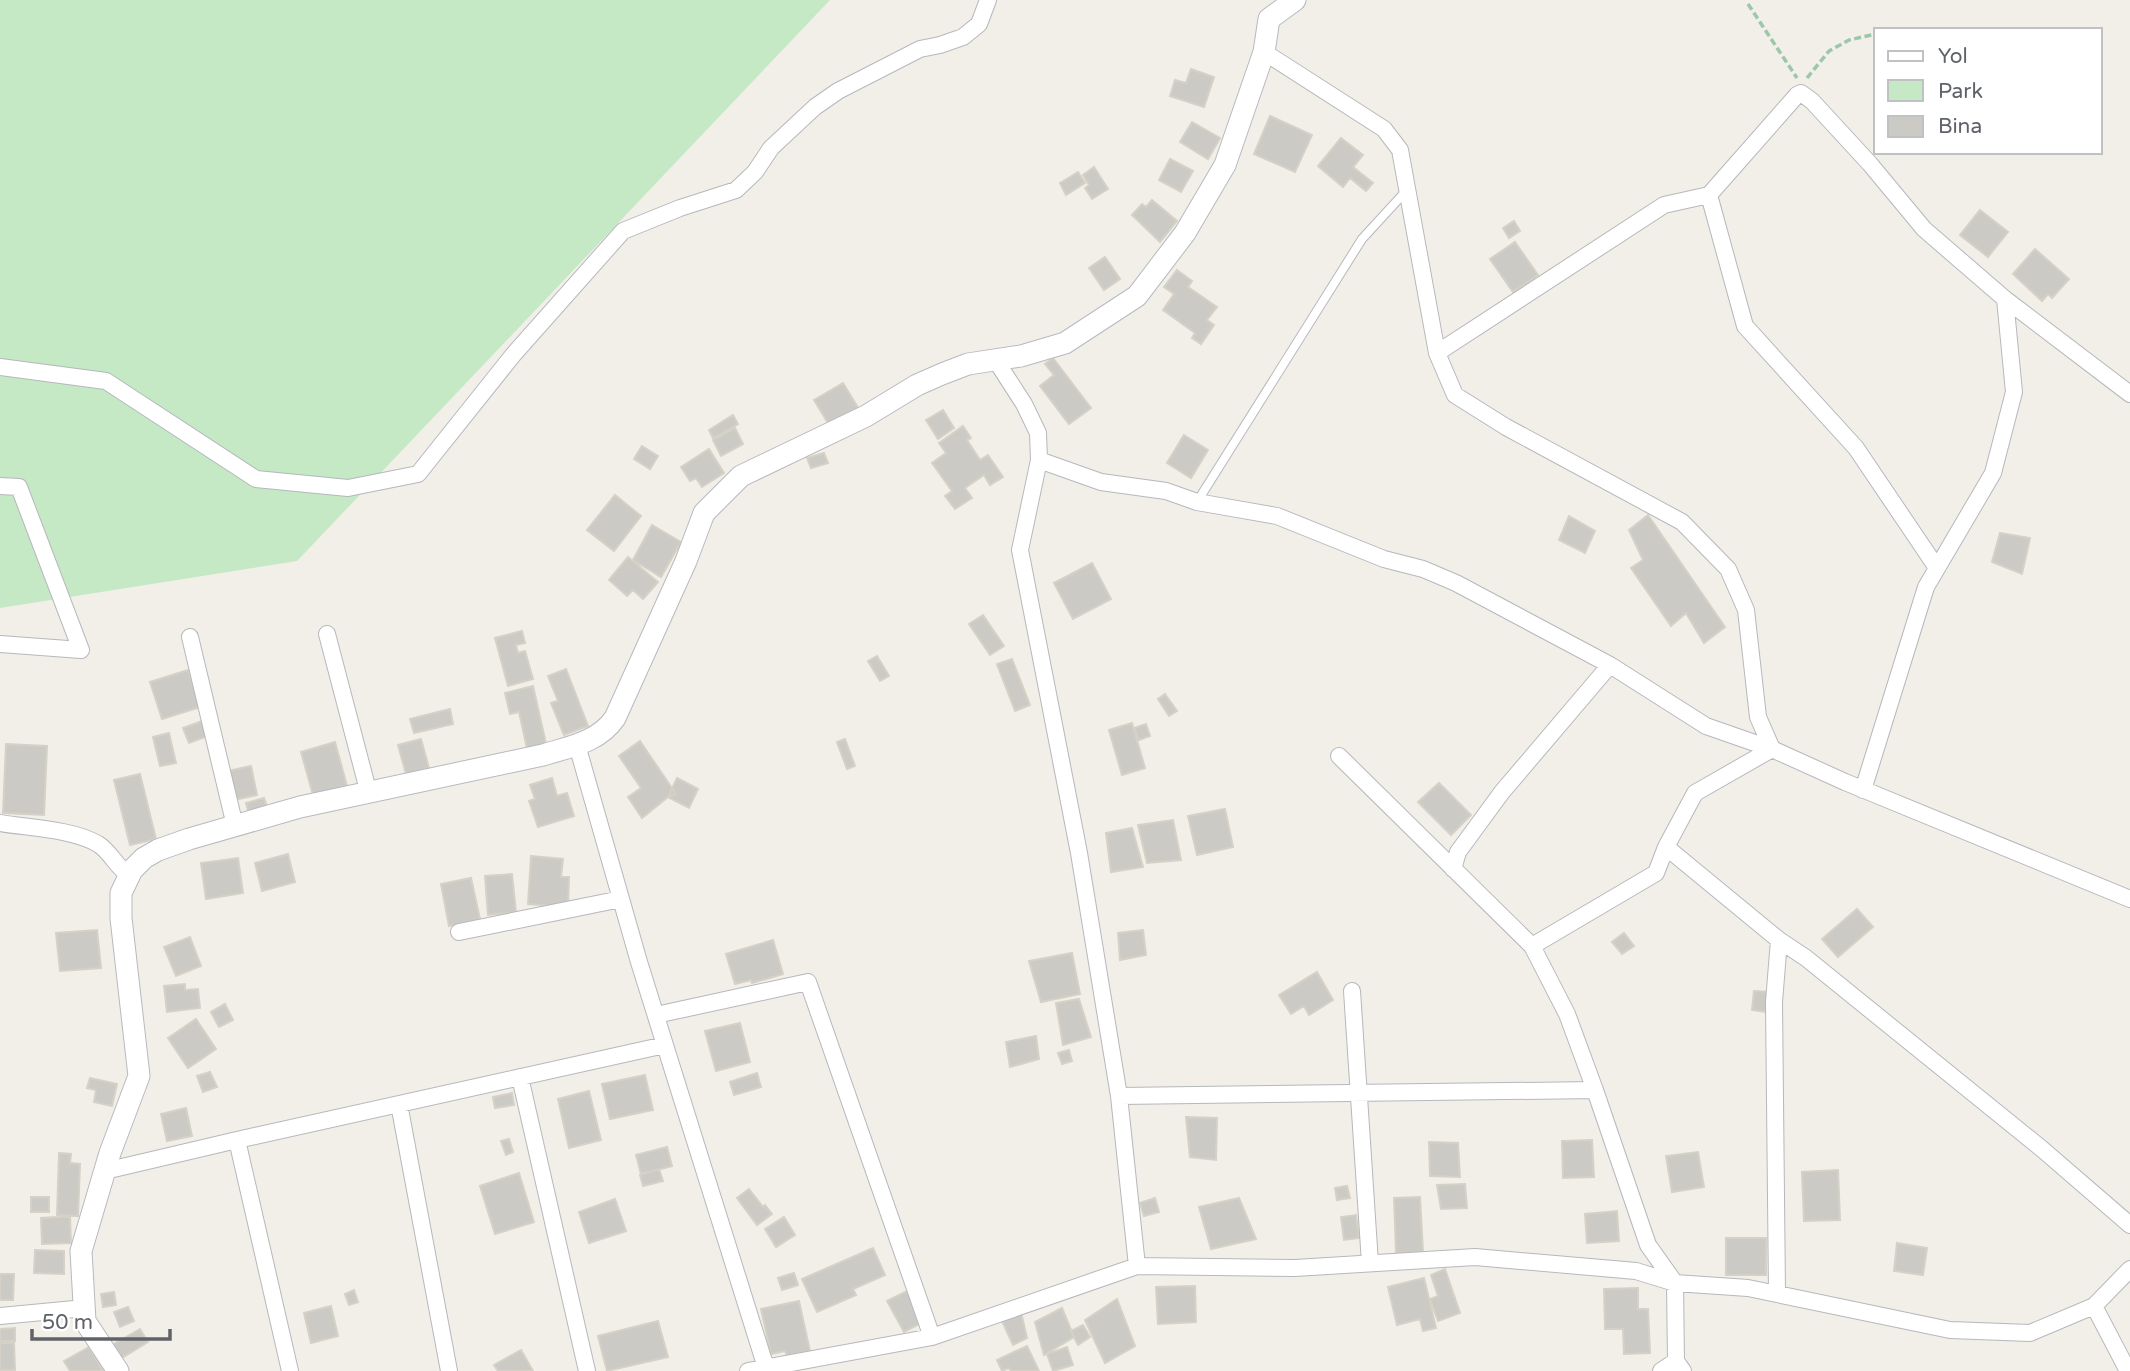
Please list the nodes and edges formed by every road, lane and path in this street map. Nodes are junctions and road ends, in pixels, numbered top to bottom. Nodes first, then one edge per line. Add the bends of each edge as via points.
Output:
1 (988, 0) edge
2 (1295, 0) edge
3 (1748, 4) dead end
4 (1270, 6) edge
5 (1874, 34) edge
6 (1264, 52) junction
7 (1801, 93) junction
8 (1407, 190) junction
9 (1709, 195) junction
10 (2005, 299) junction
11 (1437, 354) junction
12 (995, 359) junction
13 (0, 367) edge
14 (2130, 394) edge
15 (1039, 460) junction
16 (0, 486) edge
17 (1197, 502) junction
18 (1937, 568) junction
19 (327, 634) dead end
20 (190, 637) dead end
21 (0, 644) edge
22 (1610, 665) junction
23 (577, 745) junction
24 (1772, 749) junction
25 (1339, 756) dead end
26 (1863, 790) junction
27 (369, 794) junction
28 (0, 823) edge
29 (234, 826) junction
30 (1666, 847) junction
31 (1453, 869) junction
32 (129, 875) junction
33 (621, 899) junction
34 (2130, 899) edge
35 (459, 932) dead end
36 (1779, 940) junction
37 (1532, 946) junction
38 (1352, 991) dead end
39 (656, 1015) junction
40 (665, 1045) junction
41 (520, 1077) junction
42 (1595, 1090) junction
43 (1360, 1092) junction
44 (1119, 1096) junction
45 (399, 1104) junction
46 (237, 1140) junction
47 (105, 1171) junction
48 (2130, 1226) edge
49 (1370, 1264) junction
50 (1137, 1266) junction
51 (2130, 1269) edge
52 (1675, 1283) junction
53 (1777, 1294) junction
54 (2094, 1306) junction
55 (85, 1308) junction
56 (0, 1316) edge
57 (932, 1337) junction
58 (1679, 1366) edge
59 (766, 1369) edge
60 (118, 1371) edge
61 (290, 1371) edge
62 (449, 1371) edge
63 (587, 1371) edge
64 (748, 1371) edge
65 (1661, 1371) edge
66 (2128, 1371) edge

1 - 13 street via 979,24 963,37 920,48 815,107 771,148 736,190 623,231 513,355 418,474 348,488 256,479 106,381
2 - 4 street
3 - 7 path via 1798,80
4 - 6 street
5 - 7 path via 1829,51 1808,76
6 - 8 street via 1384,129 1400,150
6 - 12 street via 1225,165 1185,233 1137,296 1065,343
7 - 9 street
7 - 10 street via 1870,164 1924,229
8 - 11 street
8 - 17 lane via 1363,239
9 - 11 street via 1664,205
9 - 18 street via 1745,326 1856,448
10 - 14 street
10 - 18 street via 2014,392 1993,473
11 - 24 street via 1455,395 1682,522 1728,569 1746,610 1758,717
12 - 15 street via 1038,433
12 - 23 street via 942,374 741,476 704,513 615,718 604,732
15 - 17 street via 1101,482 1166,491
15 - 44 street via 1020,550 1079,853
16 - 21 street via 19,487 81,650
17 - 22 street via 1277,516 1384,559 1423,569
18 - 26 street via 1926,587
19 - 27 street
20 - 29 street
22 - 24 street via 1706,726
22 - 31 street via 1502,792 1458,852
23 - 27 street
23 - 33 street
24 - 26 street
24 - 30 street via 1695,793
25 - 31 street
26 - 34 street
27 - 29 street
28 - 32 street via 77,835 105,849
29 - 32 street via 158,850
30 - 36 street
30 - 37 street via 1656,873
31 - 37 street
32 - 47 street via 121,893 121,918 139,1076
33 - 35 street
33 - 39 street
36 - 48 street via 2042,1149
36 - 53 street via 1774,1002
37 - 42 street via 1567,1014
38 - 43 street
39 - 40 street
39 - 57 street via 808,982
40 - 41 street
40 - 59 street
41 - 45 street
41 - 63 street
42 - 43 street
42 - 52 street via 1648,1245
43 - 44 street
43 - 49 street
44 - 50 street
45 - 46 street
45 - 62 street
46 - 47 street
46 - 61 street
47 - 55 street via 81,1251
49 - 50 street
49 - 52 street via 1475,1257 1636,1271
50 - 57 street
51 - 54 street
52 - 53 street
52 - 58 street
53 - 54 street via 1950,1330 2030,1333
54 - 66 street
55 - 56 street
55 - 60 street via 85,1321
57 - 59 street
58 - 65 street
59 - 64 street

